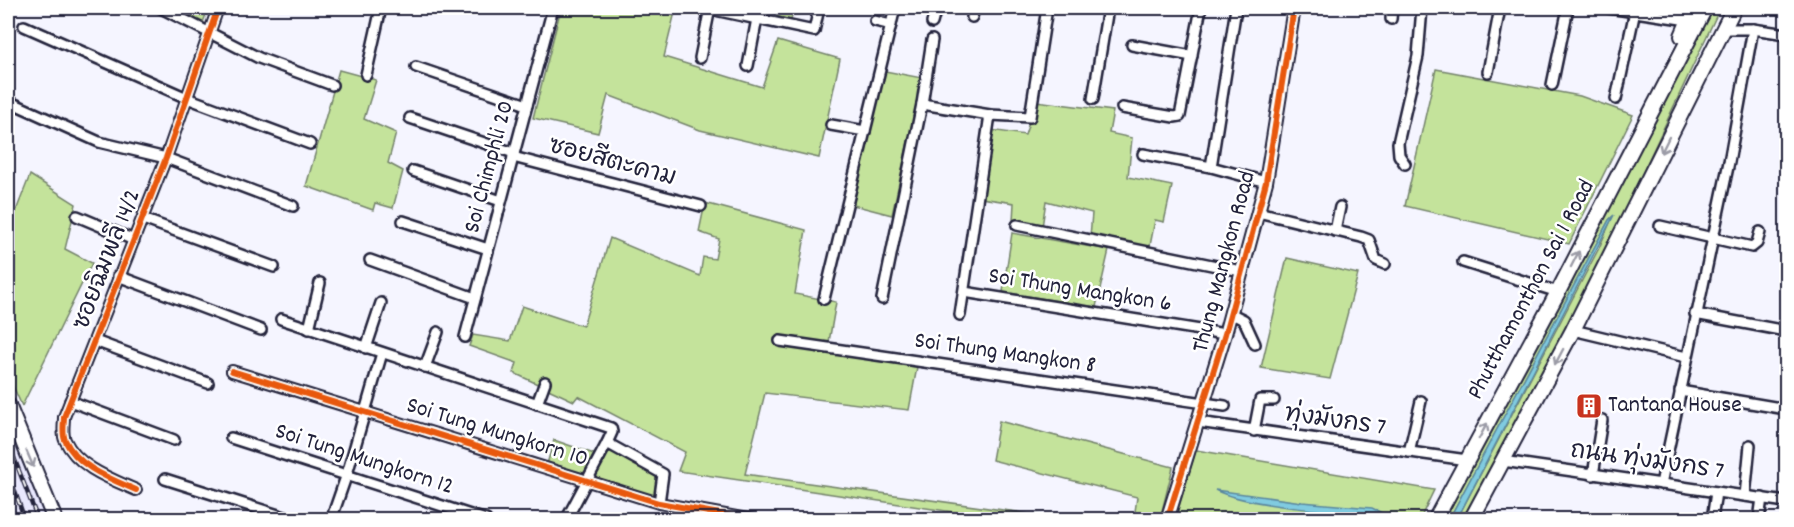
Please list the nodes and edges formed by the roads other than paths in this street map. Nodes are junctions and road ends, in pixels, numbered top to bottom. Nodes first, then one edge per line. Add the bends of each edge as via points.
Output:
1 (161, 8) edge
2 (218, 8) edge
3 (381, 8) edge
4 (553, 8) edge
5 (710, 8) edge
6 (819, 8) edge
7 (895, 8) edge
8 (936, 8) edge
9 (1047, 8) edge
10 (1108, 8) edge
11 (1200, 8) edge
12 (1236, 8) edge
13 (1294, 8) edge
14 (1392, 8) edge
15 (1422, 8) edge
16 (1500, 8) edge
17 (1568, 8) edge
18 (1609, 8) edge
19 (1705, 8) edge
20 (1725, 8) edge
21 (1734, 8) edge
22 (1635, 11) junction
23 (758, 13) edge
24 (1691, 14) edge
25 (1391, 19) dead end
26 (875, 21) dead end
27 (932, 23) dead end
28 (891, 25) junction
29 (24, 26) dead end
30 (1724, 29) junction
31 (1752, 29) junction
32 (209, 33) junction
33 (1786, 34) edge
34 (932, 40) dead end
35 (1132, 45) dead end
36 (1192, 56) junction
37 (700, 58) dead end
38 (748, 66) dead end
39 (416, 68) dead end
40 (1488, 72) dead end
41 (366, 75) dead end
42 (1667, 80) junction
43 (332, 85) dead end
44 (1552, 85) dead end
45 (1690, 92) junction
46 (187, 98) junction
47 (1093, 99) dead end
48 (1616, 99) dead end
49 (8, 101) edge
50 (922, 104) junction
51 (527, 105) junction
52 (1122, 108) dead end
53 (990, 115) junction
54 (410, 118) dead end
55 (831, 124) dead end
56 (865, 131) junction
57 (310, 144) dead end
58 (1143, 154) dead end
59 (514, 155) junction
60 (166, 159) junction
61 (1405, 164) dead end
62 (1211, 167) junction
63 (413, 171) dead end
64 (1266, 183) junction
65 (501, 201) junction
66 (293, 206) dead end
67 (701, 206) dead end
68 (1340, 207) dead end
69 (1258, 212) junction
70 (77, 216) dead end
71 (143, 219) junction
72 (403, 221) dead end
73 (1017, 225) dead end
74 (1660, 226) dead end
75 (1335, 231) junction
76 (1760, 232) dead end
77 (1711, 239) junction
78 (134, 240) junction
79 (488, 249) junction
80 (370, 260) dead end
81 (1463, 262) dead end
82 (1385, 264) dead end
83 (274, 267) dead end
84 (1241, 272) junction
85 (118, 276) junction
86 (320, 283) dead end
87 (964, 292) junction
88 (1558, 292) junction
89 (475, 298) junction
90 (824, 299) dead end
91 (882, 299) dead end
92 (381, 303) dead end
93 (1230, 313) junction
94 (1695, 314) junction
95 (960, 315) dead end
96 (282, 319) dead end
97 (309, 328) junction
98 (261, 330) dead end
99 (1573, 330) junction
100 (1786, 331) edge
101 (438, 332) dead end
102 (1225, 334) junction
103 (465, 337) dead end
104 (95, 341) junction
105 (780, 341) dead end
106 (1255, 344) dead end
107 (366, 348) junction
108 (382, 353) junction
109 (1686, 357) junction
110 (426, 367) junction
111 (232, 371) dead end
112 (208, 382) dead end
113 (545, 382) dead end
114 (1680, 391) junction
115 (1274, 400) dead end
116 (70, 401) junction
117 (1421, 401) dead end
118 (1204, 402) junction
119 (537, 404) junction
120 (8, 405) edge
121 (1225, 406) dead end
122 (1786, 409) edge
123 (365, 411) junction
124 (1602, 420) dead end
125 (1198, 422) junction
126 (1254, 430) junction
127 (231, 438) dead end
128 (174, 440) dead end
129 (607, 443) junction
130 (1750, 445) dead end
131 (1409, 452) junction
132 (1467, 460) junction
133 (1503, 461) junction
134 (347, 474) junction
135 (1593, 475) junction
136 (165, 479) dead end
137 (586, 480) junction
138 (1661, 484) junction
139 (136, 490) dead end
140 (1716, 492) junction
141 (1745, 495) junction
142 (1762, 498) junction
143 (1786, 502) edge
144 (659, 503) junction
145 (1475, 518) edge
146 (55, 519) edge
147 (294, 519) edge
148 (331, 519) edge
149 (486, 519) edge
150 (566, 519) edge
151 (753, 519) edge
152 (1167, 519) edge
153 (1435, 519) edge
154 (1712, 519) edge
155 (1759, 519) edge

1 - 32 street
2 - 32 street, ซอยฉิมพลี 14/2
3 - 41 street
4 - 51 street, Soi Chimphli 20
5 - 23 street
5 - 37 street
6 - 23 street via 814,32
7 - 28 street
8 - 27 street
9 - 53 street via 1030,117
10 - 47 street
11 - 36 street
12 - 62 street
13 - 64 street, Thung Mangkon Road
14 - 25 street
15 - 61 street via 1418,56 1398,143
16 - 40 street
17 - 44 street
18 - 22 street
19 - 42 main road, Phutthamonthon Sai 1 Road
20 - 45 main road
21 - 30 main road
22 - 24 street
22 - 48 street
23 - 38 street
24 - 42 main road, Phutthamonthon Sai 1 Road
26 - 28 street
28 - 56 street
29 - 46 street
30 - 31 street
30 - 45 main road
31 - 33 street
31 - 77 street via 1738,118
32 - 43 street via 259,58
32 - 46 street, ซอยฉิมพลี 14/2
34 - 50 street
35 - 36 street
36 - 52 street via 1180,116
39 - 51 street
88 -> 42 main road, Phutthamonthon Sai 1 Road
45 -> 99 main road
46 - 57 street
46 - 60 street, ซอยฉิมพลี 14/2
49 - 60 street via 99,142
50 - 53 street
50 - 91 street
51 - 59 street, Soi Chimphli 20
53 - 87 street
54 - 59 street, ซอยสีตะคาม
55 - 56 street
56 - 90 street
58 - 62 street
59 - 65 street, Soi Chimphli 20
59 - 67 street, ซอยสีตะคาม
60 - 66 street
60 - 71 street, ซอยฉิมพลี 14/2
62 - 64 street
63 - 65 street
64 - 69 street, Thung Mangkon Road
65 - 79 street, Soi Chimphli 20
68 - 75 street
69 - 75 street
69 - 84 street, Thung Mangkon Road
70 - 78 street
71 - 78 street, ซอยฉิมพลี 14/2
71 - 83 street
72 - 79 street
73 - 84 street
74 - 77 street
75 - 82 street via 1369,240 1373,257
76 - 77 street via 1752,247
77 - 94 street
78 - 85 street, ซอยฉิมพลี 14/2
79 - 89 street, Soi Chimphli 20
80 - 89 street
81 - 88 street
84 - 93 street, Thung Mangkon Road
85 - 98 street
85 - 104 street, ซอยฉิมพลี 14/2
86 - 97 street
87 - 95 street
87 - 102 street, Soi Thung Mangkon 6
132 -> 88 main road, Phutthamonthon Sai 1 Road
89 - 103 street, Soi Chimphli 20
92 - 107 street
93 - 102 street, Thung Mangkon Road
93 - 106 street via 1244,320
94 - 100 street
94 - 109 street
96 - 97 street
97 - 107 street
99 - 109 street
99 -> 133 main road
101 - 110 street
102 - 118 street, Thung Mangkon Road
104 - 112 street
104 - 116 street, ซอยฉิมพลี 14/2
105 - 118 street, Soi Thung Mangkon 8
107 - 108 street
108 - 110 street
108 - 123 street
109 - 114 street
110 - 119 street
111 - 123 street, Soi Tung Mungkorn 10
113 - 119 street
114 - 122 street
114 - 138 street
115 - 126 street via 1260,400
116 - 128 street
116 - 139 street, ซอยฉิมพลี 14/2 via 63,438 76,457
117 - 131 street
118 - 121 street, Soi Thung Mangkon 8
118 - 125 street, Thung Mangkon Road
119 - 129 street via 611,428
120 -> 146 main road
123 - 134 street
123 - 137 street, Soi Tung Mungkorn 10
124 - 135 street
125 - 126 street, ทุ่งมังกร 7
125 - 152 street, Thung Mangkon Road
126 - 131 street, ทุ่งมังกร 7
127 - 134 street, Soi Tung Mungkorn 12
129 - 137 street
129 - 144 street via 663,474
130 - 141 street
131 - 132 street, ทุ่งมังกร 7
132 - 153 main road, Phutthamonthon Sai 1 Road
133 - 135 street, ถนน ทุ่งมังกร 7
133 - 145 main road
134 - 148 street
134 - 149 street, Soi Tung Mungkorn 12
135 - 138 street, ถนน ทุ่งมังกร 7
136 - 147 street
137 - 144 street, Soi Tung Mungkorn 10
137 - 150 street
138 - 140 street, ถนน ทุ่งมังกร 7
140 - 141 street, ถนน ทุ่งมังกร 7
140 - 154 street
141 - 142 street, ถนน ทุ่งมังกร 7
142 - 143 street, ถนน ทุ่งมังกร 7
142 - 155 street
144 - 151 street, Soi Tung Mungkorn 10

